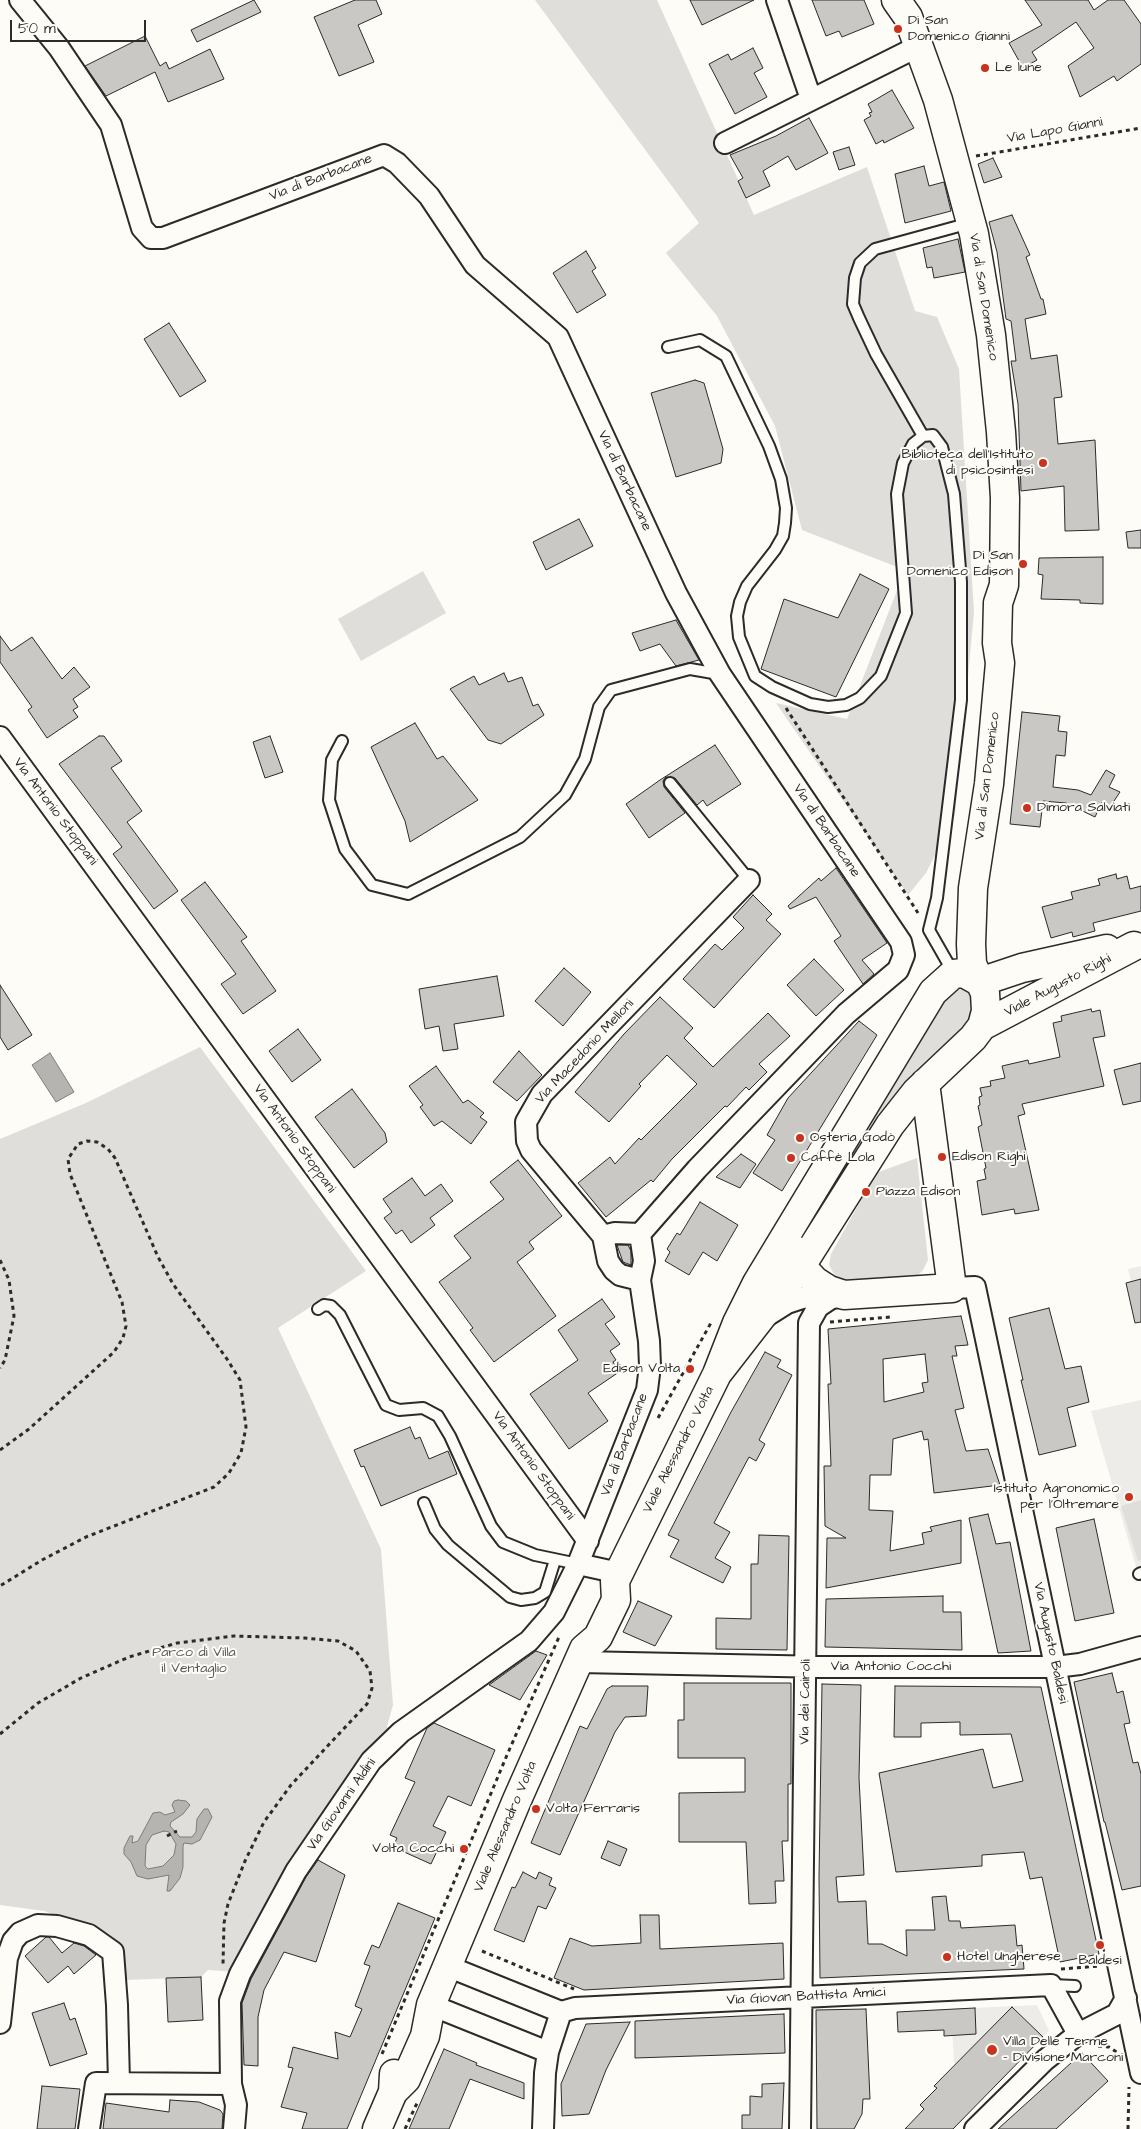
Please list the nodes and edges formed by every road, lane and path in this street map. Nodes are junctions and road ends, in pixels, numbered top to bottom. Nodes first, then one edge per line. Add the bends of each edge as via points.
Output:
1 (20, 0) edge
2 (777, 0) edge
3 (904, 6) edge
4 (919, 46) junction
5 (812, 99) junction
6 (1141, 128) edge
7 (725, 142) dead end
8 (973, 156) dead end
9 (970, 222) junction
10 (668, 347) dead end
11 (923, 436) junction
12 (720, 674) junction
13 (772, 687) junction
14 (0, 737) edge
15 (342, 741) dead end
16 (670, 783) dead end
17 (749, 880) joint
18 (973, 888) junction
19 (908, 895) dead end
20 (1137, 946) edge
21 (949, 965) junction
22 (980, 982) junction
23 (933, 992) junction
24 (982, 1026) junction
25 (925, 1083) junction
26 (791, 1225) junction
27 (640, 1234) junction
28 (603, 1236) junction
29 (0, 1260) edge
30 (801, 1266) junction
31 (640, 1280) junction
32 (963, 1288) junction
33 (844, 1295) junction
34 (318, 1309) dead end
35 (737, 1318) junction
36 (0, 1368) edge
37 (658, 1419) dead end
38 (0, 1450) edge
39 (424, 1503) dead end
40 (588, 1541) junction
41 (555, 1560) junction
42 (578, 1564) junction
43 (617, 1577) junction
44 (0, 1586) edge
45 (561, 1633) dead end
46 (1141, 1647) edge
47 (581, 1656) junction
48 (807, 1667) junction
49 (1055, 1667) junction
50 (0, 1734) edge
51 (177, 1831) dead end
52 (168, 1836) dead end
53 (482, 1951) dead end
54 (447, 1966) junction
55 (223, 1970) dead end
56 (1051, 1985) junction
57 (1075, 1986) dead end
58 (575, 1989) dead end
59 (802, 1997) junction
60 (1133, 1997) edge
61 (431, 2005) junction
62 (561, 2012) junction
63 (0, 2022) edge
64 (1086, 2040) junction
65 (548, 2052) junction
66 (1121, 2057) dead end
67 (380, 2060) dead end
68 (1135, 2078) edge
69 (119, 2082) junction
70 (231, 2084) junction
71 (89, 2129) edge
72 (234, 2129) edge
73 (377, 2129) edge
74 (543, 2129) edge
75 (800, 2129) edge
76 (975, 2129) edge
77 (1128, 2129) edge

1 - 12 street, Via di Barbacane via 59,48 111,125 142,228 151,238 163,238 362,164 374,156 384,155 398,164 429,196 475,265 558,336 676,593
2 - 5 street
3 - 4 main road, Via di San Domenico
4 - 5 street
4 - 9 main road, Via di San Domenico via 940,108
5 - 7 street
6 - 8 path, Via Lapo Gianni
9 - 11 lane via 875,249 860,263 855,278 853,304 859,318
9 - 18 main road, Via di San Domenico via 991,335 1002,432 1005,498 1004,585 998,603 1000,663 989,784
10 - 13 lane via 700,340 726,356 781,479 786,508 783,536 747,586 737,616 745,656 755,676
11 - 13 lane via 908,453 899,480 897,494 906,613 881,676 860,698 846,705 828,707 810,704
11 - 21 lane via 933,436 946,457 954,494 961,582 961,700 936,898 929,930
12 - 15 lane via 690,669 611,690 599,708 584,759 565,795 520,837 408,894 372,884 345,850 329,800 332,760
12 - 27 street, Via di Barbacane via 901,942 904,955 898,970 840,1022
13 - 19 path
14 - 40 street, Via Antonio Stoppani
16 - 17 lane
17 - 28 street, Via Macedonio Melloni via 542,1094 526,1122 531,1150
18 - 21 main road, Via di San Domenico
18 - 22 main road, Via di San Domenico via 971,959
20 - 22 main road, Viale Augusto Righi via 1082,954
20 - 24 main road, Viale Augusto Righi
21 - 23 main road, Via di San Domenico
22 - 23 main road via 964,973 953,974
22 - 24 main road, Via di San Domenico via 986,1000
23 - 26 main road, Via di San Domenico
24 - 25 main road
25 - 30 main road via 886,1130
25 - 32 main road
26 - 30 main road via 793,1249
26 - 35 main road, Via di San Domenico
27 - 28 street
27 - 31 street, Via di Barbacane via 644,1261
28 - 31 street, Via Macedonio Melloni via 608,1261 614,1270 620,1275
29 - 36 path via 9,1280 14,1316 5,1360
30 - 33 main road via 822,1286
30 - 35 main road
31 - 40 street, Via di Barbacane via 649,1341 647,1390
32 - 33 main road
32 - 49 street, Via Augusto Baldesi
33 - 35 street via 796,1300 774,1310
33 - 48 street, Via dei Cairoli via 818,1307 809,1322
34 - 41 lane via 324,1305 332,1306 340,1315 386,1404 399,1410 423,1408 438,1416 497,1536 511,1547
35 - 37 path via 696,1345
35 - 43 main road, Viale Alessandro Volta via 717,1374
38 - 44 path via 29,1429 107,1358 123,1338 126,1326 122,1302 70,1174 68,1159 78,1144 97,1142 108,1148 115,1158 173,1284 240,1380 246,1427 241,1452 229,1473 214,1487 86,1537
39 - 41 lane via 435,1529 448,1545 510,1598 535,1598 545,1592
40 - 42 street, Via di Barbacane
41 - 42 lane
42 - 43 street
42 - 70 street, Via Giovanni Aldini via 554,1612 528,1641 401,1732 366,1767 296,1871 240,1974 229,2010
43 - 47 main road, Viale Alessandro Volta via 599,1593 582,1630
45 - 67 path
46 - 49 street, Via Antonio Cocchi via 1080,1664
47 - 48 street, Via Antonio Cocchi
47 - 54 main road, Viale Alessandro Volta
48 - 49 street, Via Antonio Cocchi
48 - 59 street, Via dei Cairoli
49 - 60 street, Via Augusto Baldesi
50 - 55 path via 38,1703 81,1678 129,1657 177,1643 234,1636 304,1638 338,1641 356,1651 370,1672 372,1688 367,1704 291,1785 264,1822 228,1904 224,1923
51 - 52 path
53 - 58 path
54 - 61 main road, Viale Alessandro Volta
54 - 62 street
56 - 57 lane
56 - 59 street, Via Giovan Battista Amici
56 - 64 street
59 - 62 street, Via Giovan Battista Amici via 575,2008
59 - 75 street, Via dei Cairoli
60 - 64 street
60 - 68 street, Via Augusto Baldesi
61 - 65 street
61 - 73 main road, Viale Alessandro Volta via 425,2036 406,2079 393,2092
62 - 65 street
63 - 69 street via 7,1958 13,1941 20,1933 38,1925 57,1926 89,1935 113,1952 118,2004
64 - 66 path via 1110,2047
64 - 76 street via 1030,2072
65 - 74 street via 544,2073
68 - 77 path
69 - 70 street
69 - 71 street via 96,2083
70 - 72 street, Via Giovanni Aldini via 236,2106

